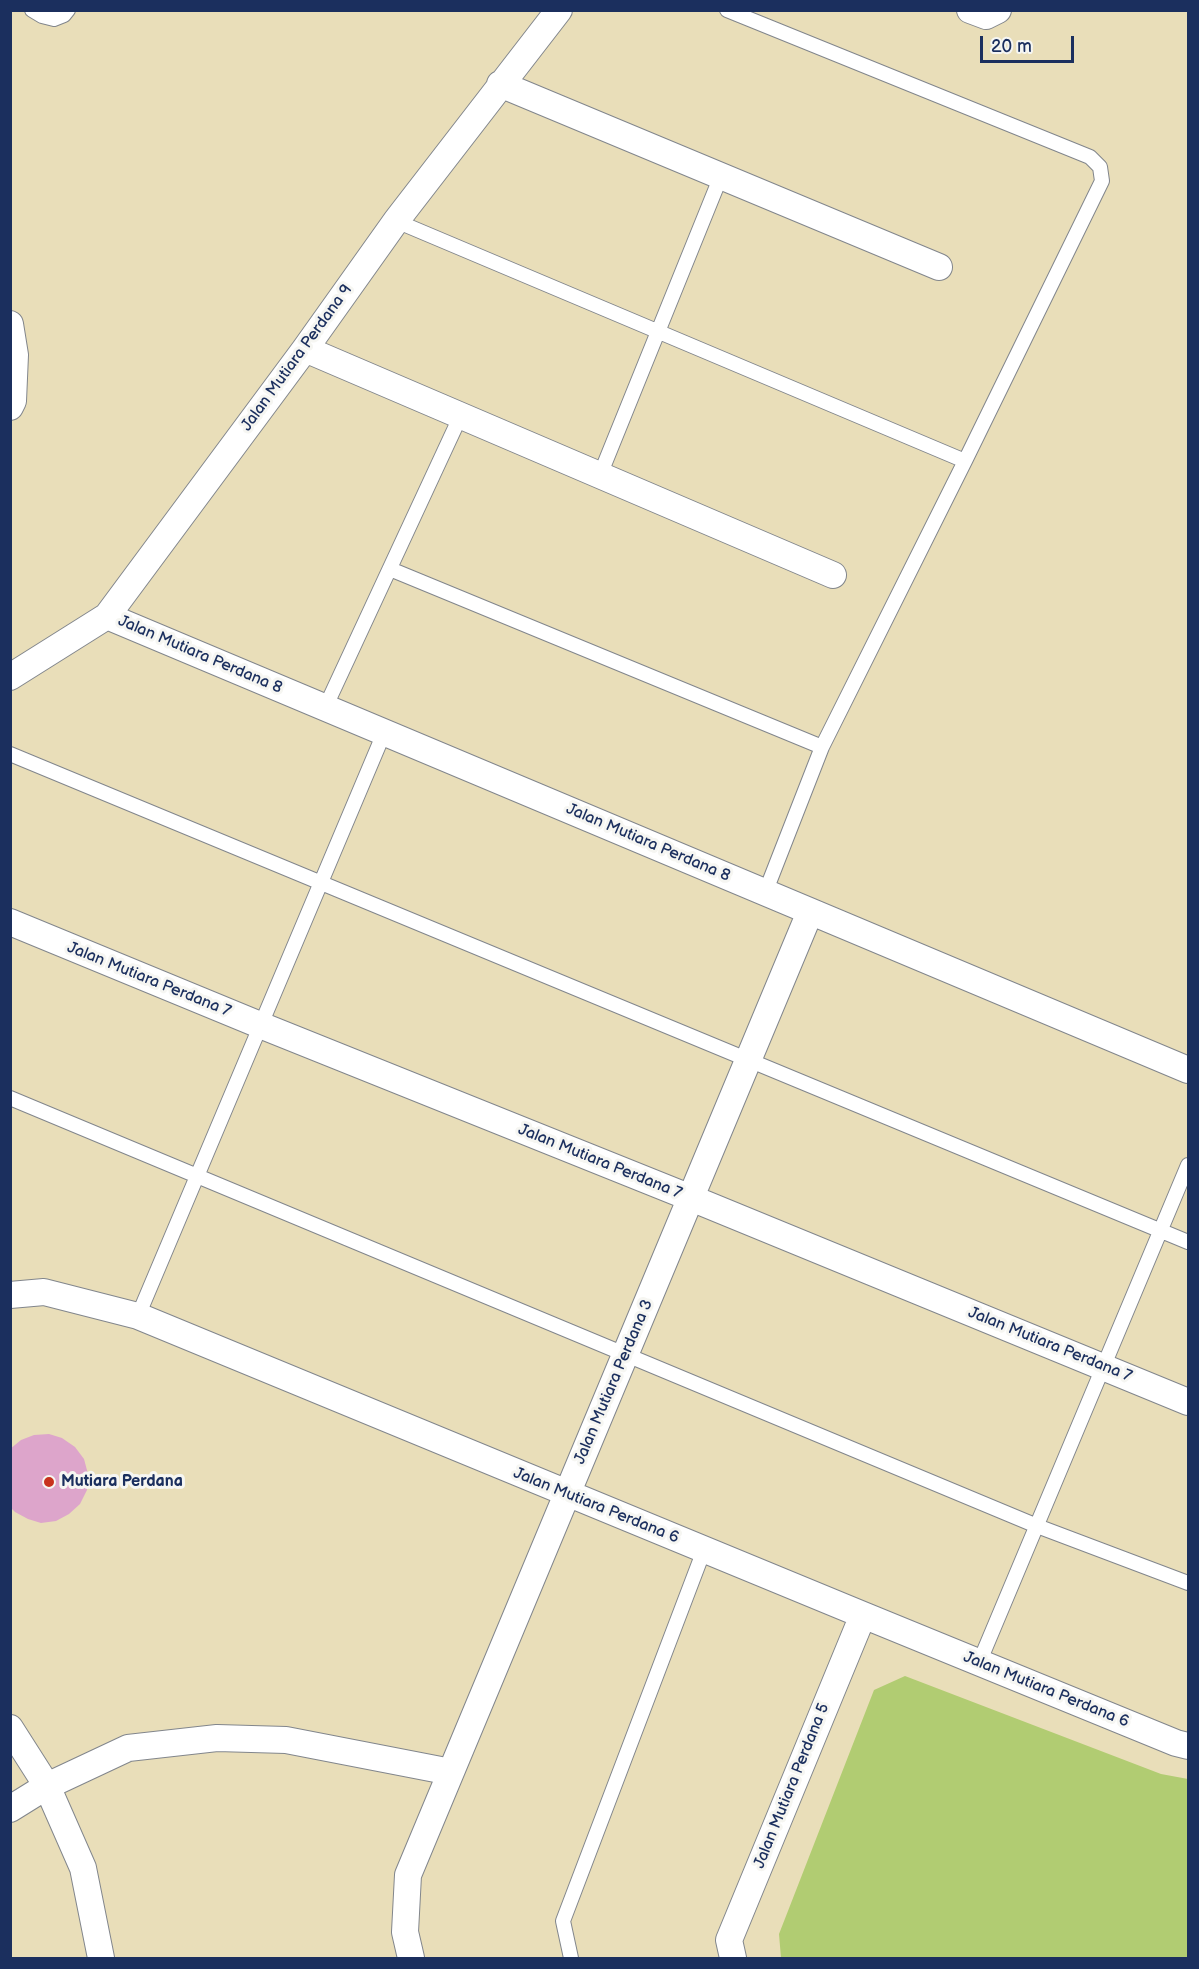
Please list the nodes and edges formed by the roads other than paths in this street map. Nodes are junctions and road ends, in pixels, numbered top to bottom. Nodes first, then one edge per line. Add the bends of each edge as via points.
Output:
1 (32, 10) edge
2 (68, 10) edge
3 (559, 10) edge
4 (727, 10) edge
5 (970, 10) edge
6 (998, 10) edge
7 (500, 84) junction
8 (721, 176) junction
9 (396, 221) junction
10 (939, 267) dead end
11 (10, 324) edge
12 (658, 331) junction
13 (306, 349) junction
14 (10, 407) edge
15 (461, 415) junction
16 (965, 461) junction
17 (600, 475) junction
18 (390, 568) junction
19 (833, 575) dead end
20 (107, 616) junction
21 (10, 677) edge
22 (326, 708) junction
23 (384, 733) junction
24 (822, 747) junction
25 (10, 754) edge
26 (321, 883) junction
27 (765, 893) junction
28 (810, 912) junction
29 (10, 922) edge
30 (260, 1025) junction
31 (748, 1061) junction
32 (1188, 1070) edge
33 (10, 1098) edge
34 (1188, 1165) edge
35 (197, 1175) junction
36 (691, 1198) junction
37 (1161, 1231) junction
38 (1188, 1242) edge
39 (10, 1295) edge
40 (138, 1316) junction
41 (626, 1354) junction
42 (1103, 1368) junction
43 (1188, 1402) edge
44 (567, 1494) junction
45 (1037, 1526) junction
46 (704, 1550) junction
47 (1188, 1583) edge
48 (863, 1615) junction
49 (979, 1663) junction
50 (10, 1728) edge
51 (1182, 1744) edge
52 (451, 1772) junction
53 (47, 1786) junction
54 (10, 1809) edge
55 (100, 1959) edge
56 (411, 1959) edge
57 (571, 1959) edge
58 (733, 1959) edge

1 - 2 lane via 54,19
3 - 7 street, Jalan Mutiara Perdana 9
4 - 16 lane via 1090,158 1100,166 1102,181
5 - 6 street via 986,16
7 - 8 street
7 - 9 street, Jalan Mutiara Perdana 9
8 - 10 street
8 - 12 lane
9 - 12 lane
9 - 13 street, Jalan Mutiara Perdana 9
11 - 14 street via 15,355
12 - 16 lane
12 - 17 lane
13 - 15 street
13 - 20 street, Jalan Mutiara Perdana 9
15 - 17 street
15 - 18 lane
16 - 24 lane
17 - 19 street
18 - 22 lane
18 - 24 lane
20 - 21 street, Jalan Mutiara Perdana 9
20 - 22 street, Jalan Mutiara Perdana 8
22 - 23 street, Jalan Mutiara Perdana 8
23 - 26 lane
23 - 27 street, Jalan Mutiara Perdana 8
24 - 27 lane
25 - 26 lane
26 - 30 lane
26 - 31 lane
27 - 28 street, Jalan Mutiara Perdana 8
28 - 31 street, Jalan Mutiara Perdana 3
28 - 32 street, Jalan Mutiara Perdana 8
29 - 30 street, Jalan Mutiara Perdana 7
30 - 35 lane
30 - 36 street, Jalan Mutiara Perdana 7
31 - 36 street, Jalan Mutiara Perdana 3
31 - 37 lane
33 - 35 lane
34 - 37 lane
35 - 40 lane
35 - 41 lane
36 - 41 street, Jalan Mutiara Perdana 3
36 - 42 street, Jalan Mutiara Perdana 7
37 - 38 lane
37 - 42 lane
39 - 40 street, Jalan Mutiara Perdana 6 via 44,1292
40 - 44 street, Jalan Mutiara Perdana 6
41 - 44 street, Jalan Mutiara Perdana 3
41 - 45 lane
42 - 43 street, Jalan Mutiara Perdana 7
42 - 45 lane
44 - 46 street, Jalan Mutiara Perdana 6
44 - 52 street, Jalan Mutiara Perdana 3
45 - 47 lane
45 - 49 lane
46 - 48 street, Jalan Mutiara Perdana 6
46 - 57 lane via 563,1921
48 - 49 street, Jalan Mutiara Perdana 6
48 - 58 street, Jalan Mutiara Perdana 5 via 729,1940
49 - 51 street, Jalan Mutiara Perdana 6
50 - 53 street
52 - 53 street via 286,1740 217,1738 128,1748
52 - 56 street, Jalan Mutiara Perdana 3 via 408,1875 405,1932
53 - 54 street
53 - 55 street via 83,1868

